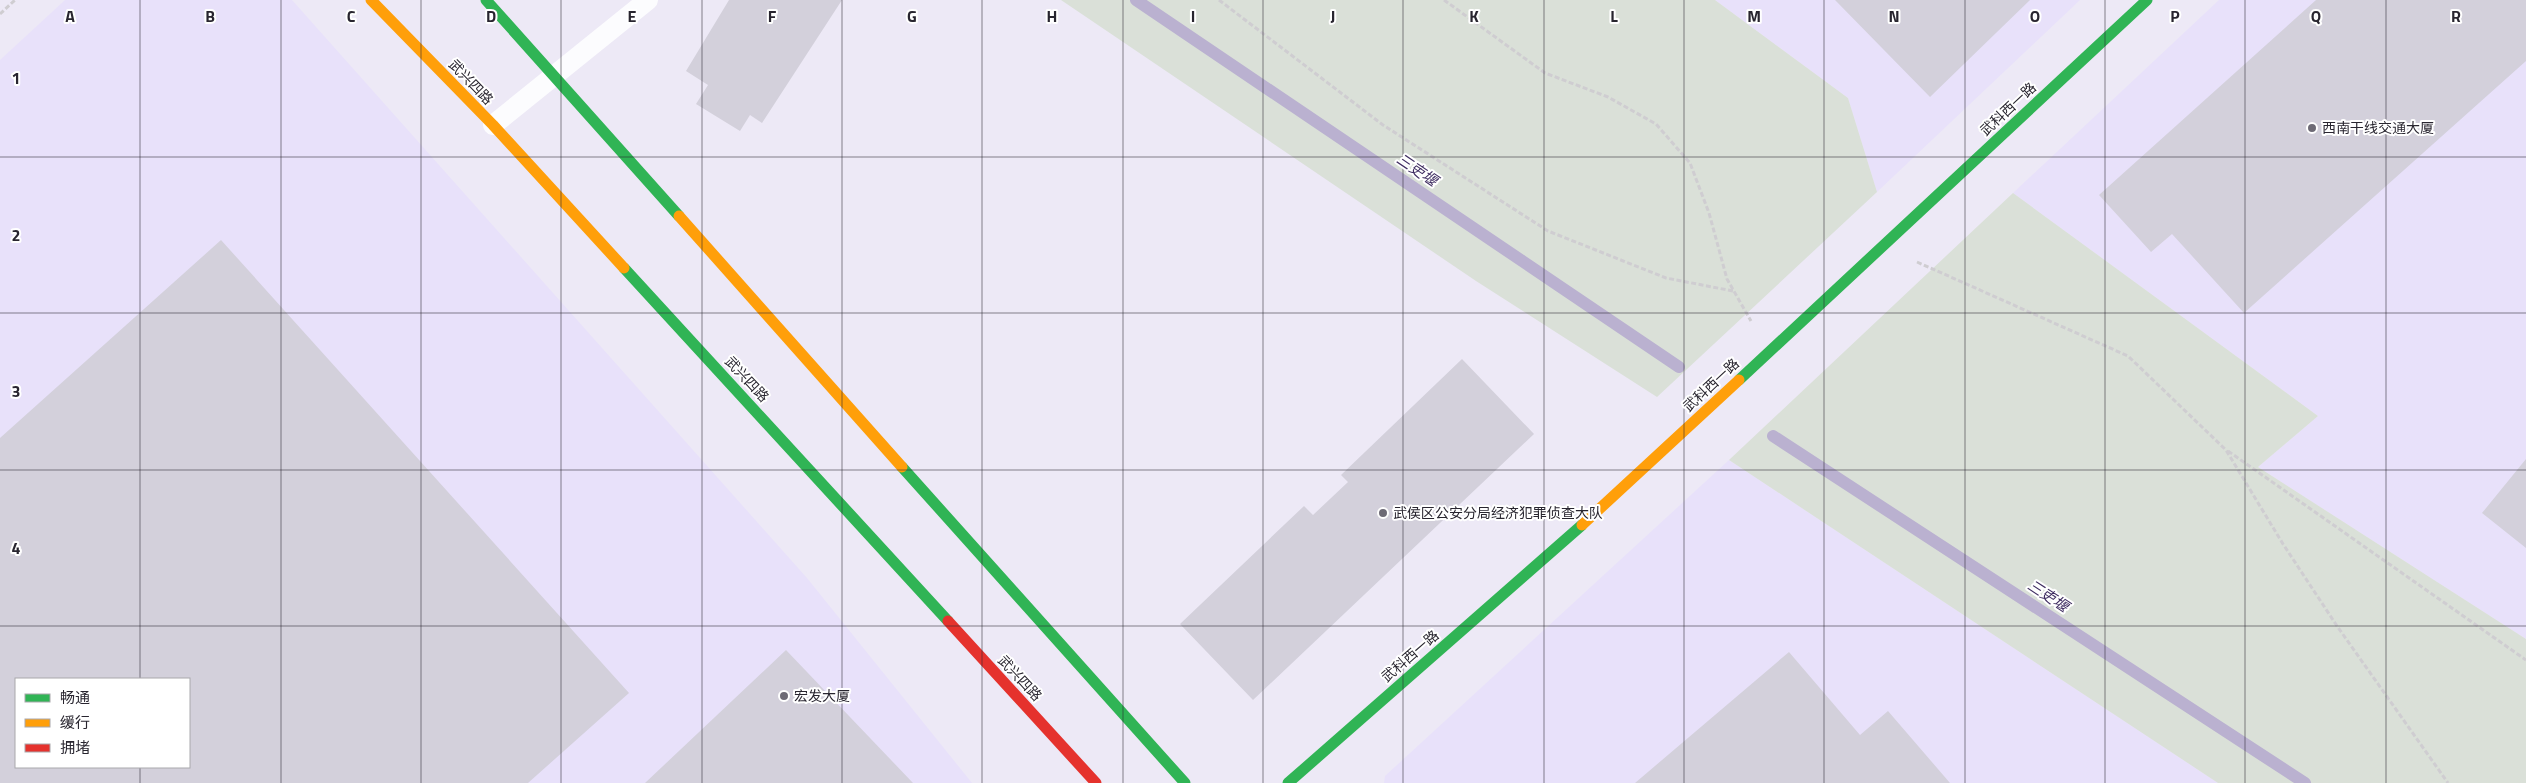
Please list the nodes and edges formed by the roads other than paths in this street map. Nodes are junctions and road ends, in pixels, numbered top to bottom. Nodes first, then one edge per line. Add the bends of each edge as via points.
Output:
1 (371, 0) edge
2 (486, 0) edge
3 (648, 0) edge
4 (2147, 0) edge
5 (554, 76) junction
6 (493, 125) junction
7 (1096, 783) edge
8 (1185, 783) edge
9 (1288, 783) edge

1 - 6 main road, 武兴四路
2 - 5 main road
3 - 5 lane
4 - 9 main road, 武科西一路 via 1609,501
5 - 6 lane
5 - 8 main road
6 - 7 main road, 武兴四路

